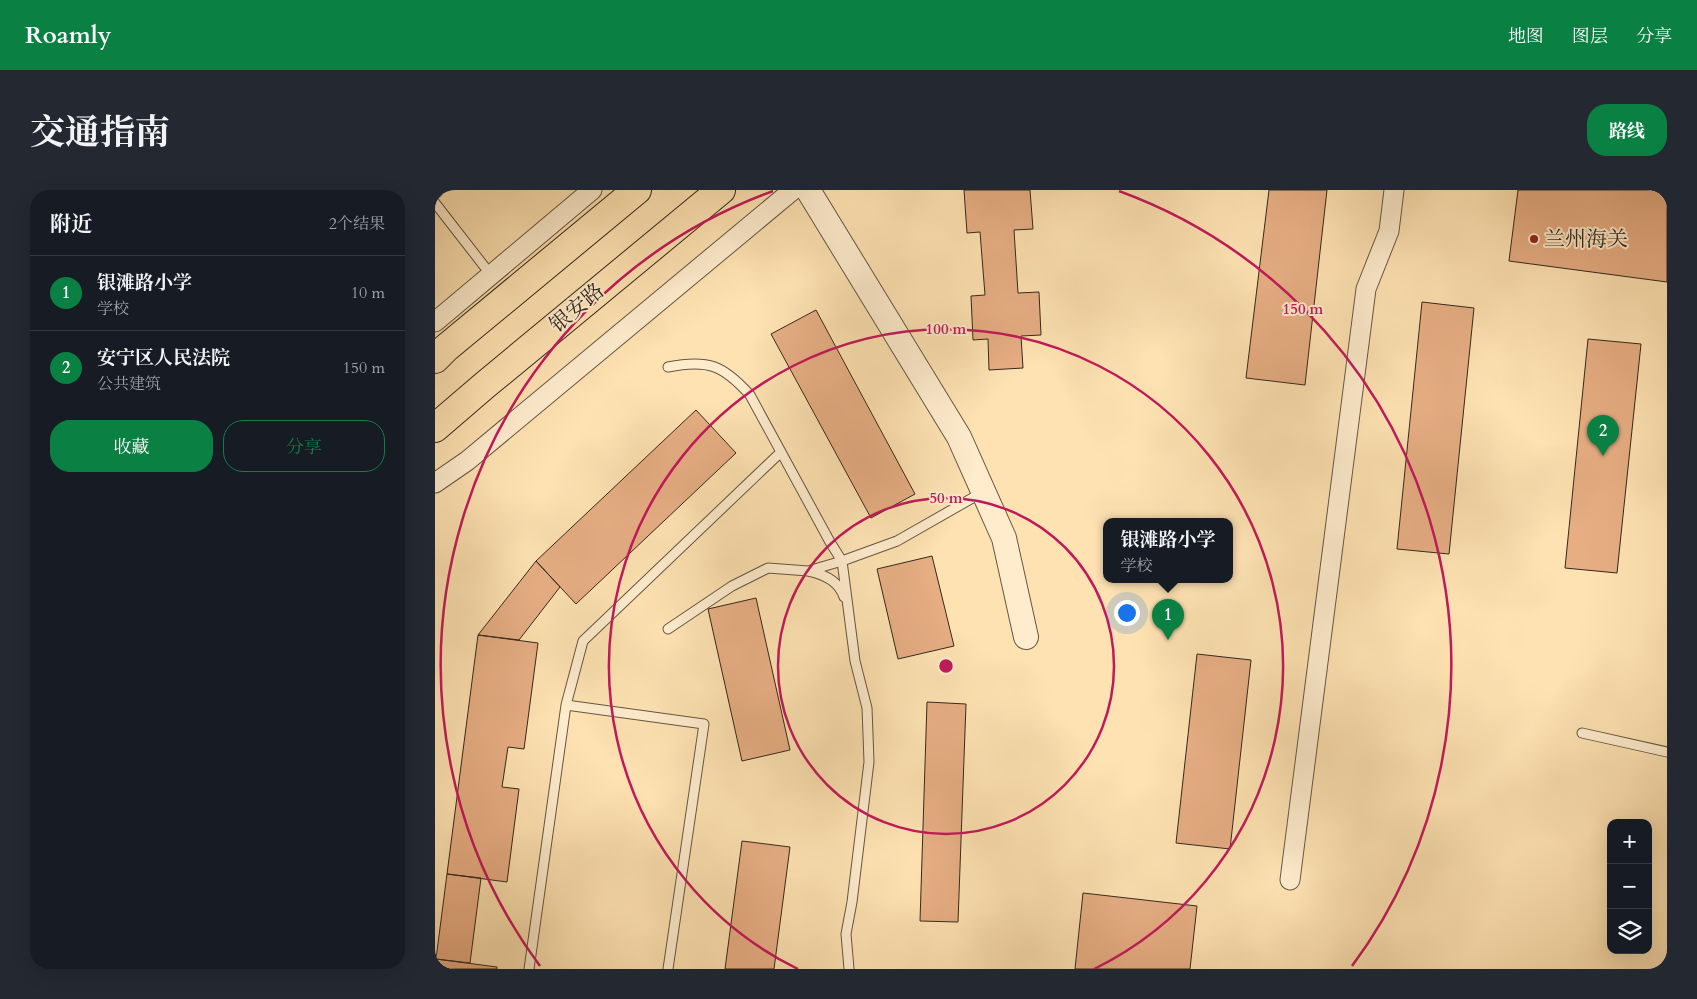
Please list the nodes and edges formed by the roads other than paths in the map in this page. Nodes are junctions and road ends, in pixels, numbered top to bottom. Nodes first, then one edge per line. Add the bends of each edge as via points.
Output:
1 (592, 190) edge
2 (637, 190) edge
3 (721, 190) edge
4 (793, 190) edge
5 (809, 190) edge
6 (1394, 190) edge
7 (435, 203) edge
8 (491, 275) junction
9 (435, 322) edge
10 (435, 359) edge
11 (668, 367) dead end
12 (435, 428) edge
13 (781, 452) junction
14 (435, 483) edge
15 (983, 492) junction
16 (842, 561) junction
17 (808, 571) junction
18 (847, 607) junction
19 (668, 629) dead end
20 (1026, 637) dead end
21 (566, 705) junction
22 (1582, 733) dead end
23 (1667, 752) edge
24 (1290, 880) dead end
25 (529, 969) edge
26 (668, 969) edge
27 (849, 969) edge

1 - 8 street
2 - 10 main road
3 - 12 main road, 银安路
4 - 14 street via 467,461
5 - 15 street via 959,437
6 - 24 street via 1389,231 1366,289
7 - 8 lane
8 - 9 street
11 - 13 lane via 691,362 714,366 735,378 750,395
13 - 16 lane
13 - 21 lane via 583,641
15 - 16 lane via 897,541
15 - 20 street via 1004,538
16 - 17 lane
16 - 18 lane
17 - 18 lane via 822,574 833,582
17 - 19 lane via 768,568 732,586
18 - 27 lane via 855,661 867,708 869,762 846,934
21 - 25 lane
21 - 26 lane via 704,724
22 - 23 lane

